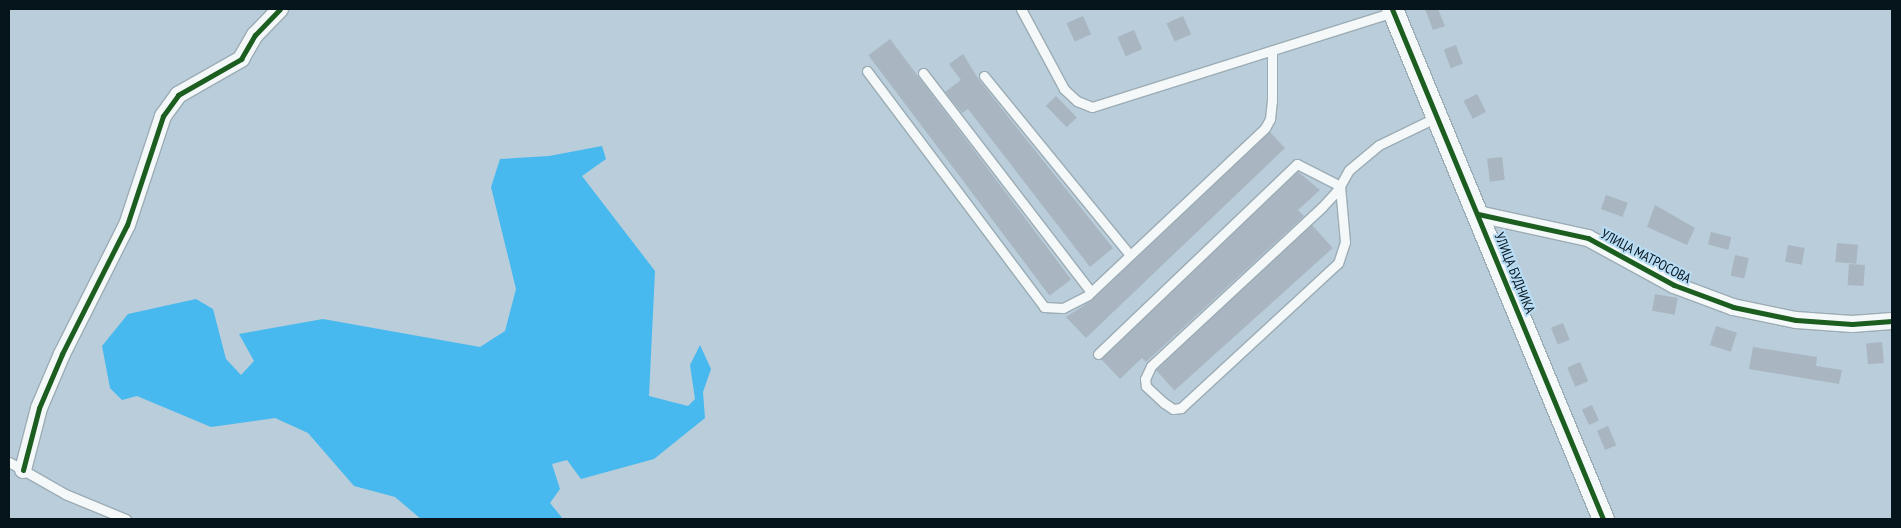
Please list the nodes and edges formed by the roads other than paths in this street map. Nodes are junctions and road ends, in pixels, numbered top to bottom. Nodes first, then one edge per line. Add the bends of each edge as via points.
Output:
1 (280, 9) edge
2 (1021, 9) edge
3 (1393, 10) edge
4 (1272, 52) junction
5 (867, 71) dead end
6 (923, 73) dead end
7 (984, 76) dead end
8 (1438, 116) junction
9 (1340, 186) junction
10 (1478, 214) junction
11 (1130, 255) junction
12 (1091, 292) junction
13 (1892, 321) edge
14 (1098, 354) dead end
15 (9, 462) edge
16 (23, 470) junction
17 (126, 519) edge
18 (1603, 519) edge

1 - 16 street via 255,34 241,59 178,95 163,116 127,225 62,354 39,408
2 - 4 lane via 1064,89 1077,101 1092,107
3 - 4 lane
3 - 8 street, УЛИЦА БУДНИКА
4 - 11 lane via 1271,110 1265,128
5 - 12 lane via 1044,307 1063,308
6 - 12 lane
7 - 11 lane
8 - 9 lane via 1379,145 1349,170
8 - 10 street, УЛИЦА БУДНИКА
9 - 9 lane via 1322,207 1151,366 1146,386 1156,397 1173,409 1181,408 1338,263 1345,242
9 - 14 lane via 1297,164
10 - 13 street, УЛИЦА МАТРОСОВА via 1588,238 1674,285 1733,307 1796,320 1852,324
10 - 18 street, УЛИЦА БУДНИКА
11 - 12 lane
15 - 16 lane
16 - 17 lane via 65,494

